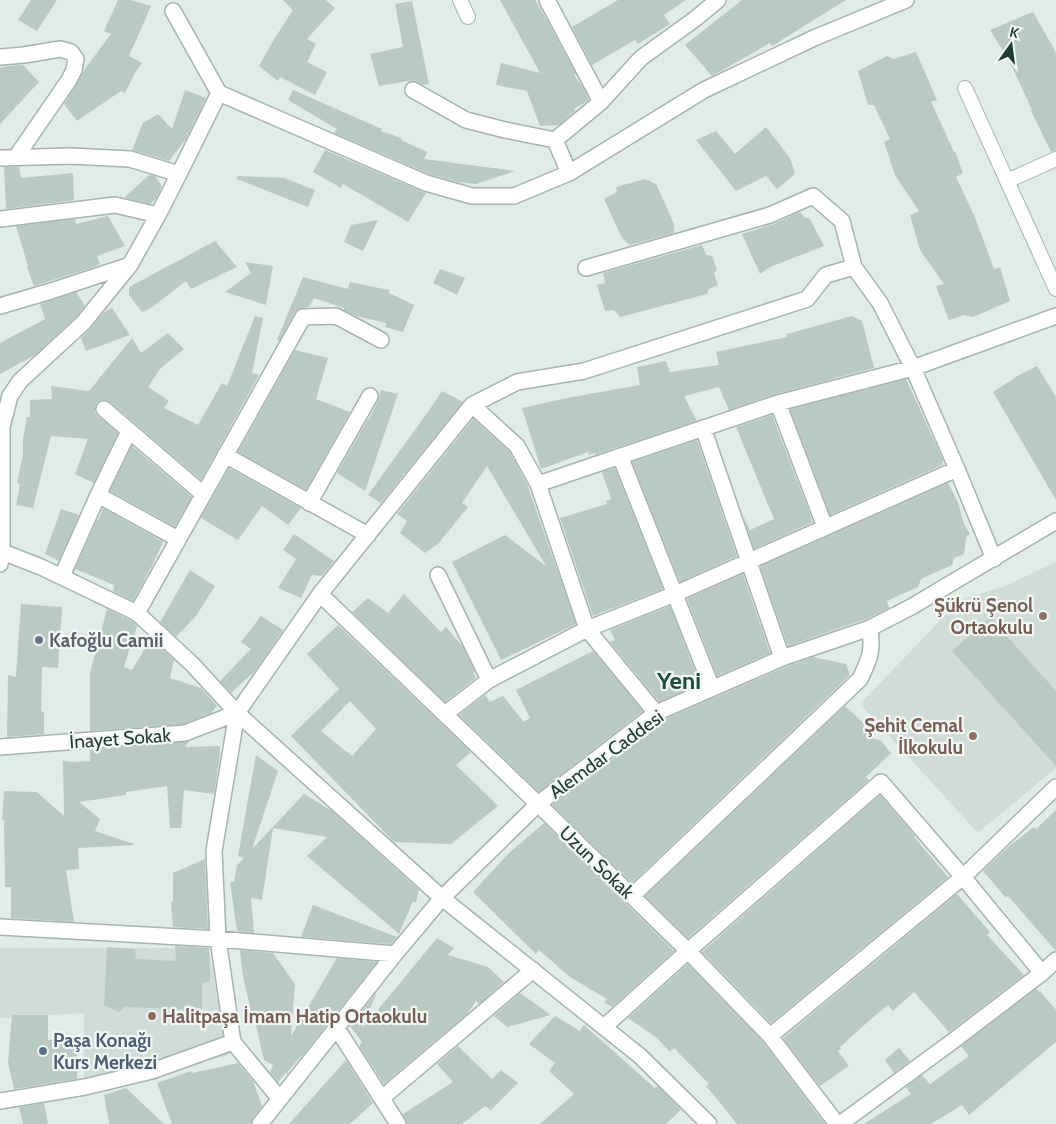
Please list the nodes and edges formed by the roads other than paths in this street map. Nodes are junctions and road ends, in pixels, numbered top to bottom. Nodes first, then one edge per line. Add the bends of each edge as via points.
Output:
1 (460, 0) edge
2 (546, 0) edge
3 (718, 0) edge
4 (906, 0) edge
5 (173, 11) dead end
6 (468, 17) dead end
7 (0, 57) edge
8 (965, 88) dead end
9 (413, 90) dead end
10 (219, 93) junction
11 (601, 102) junction
12 (555, 140) junction
13 (0, 158) edge
14 (16, 158) junction
15 (1056, 159) edge
16 (569, 173) junction
17 (179, 174) junction
18 (1007, 181) junction
19 (158, 215) junction
20 (0, 220) edge
21 (130, 264) junction
22 (854, 267) junction
23 (586, 268) dead end
24 (1056, 288) edge
25 (0, 306) edge
26 (1056, 316) edge
27 (380, 340) dead end
28 (913, 368) junction
29 (370, 396) dead end
30 (5, 397) edge
31 (778, 403) junction
32 (472, 405) junction
33 (104, 409) dead end
34 (703, 428) junction
35 (129, 431) junction
36 (225, 455) junction
37 (620, 456) junction
38 (957, 469) junction
39 (538, 484) junction
40 (203, 494) junction
41 (98, 495) junction
42 (309, 503) junction
43 (1056, 521) edge
44 (825, 527) junction
45 (368, 535) junction
46 (178, 539) junction
47 (1, 556) edge
48 (994, 559) junction
49 (748, 561) junction
50 (438, 575) dead end
51 (62, 576) junction
52 (320, 594) junction
53 (675, 594) junction
54 (137, 613) junction
55 (870, 628) junction
56 (586, 629) junction
57 (782, 658) junction
58 (489, 680) junction
59 (712, 688) junction
60 (237, 713) junction
61 (656, 713) junction
62 (445, 714) junction
63 (0, 747) edge
64 (1056, 787) edge
65 (538, 804) junction
66 (963, 877) junction
67 (632, 896) junction
68 (442, 898) junction
69 (0, 927) edge
70 (218, 939) junction
71 (688, 951) junction
72 (395, 954) junction
73 (1056, 960) edge
74 (533, 970) junction
75 (1042, 973) junction
76 (336, 1027) junction
77 (604, 1027) junction
78 (770, 1036) junction
79 (233, 1042) junction
80 (382, 1098) junction
81 (280, 1099) junction
82 (0, 1101) edge
83 (260, 1124) edge
84 (398, 1124) edge
85 (709, 1124) edge
86 (838, 1124) edge

1 - 6 lane
2 - 11 street
3 - 11 street via 641,58
4 - 16 street via 814,38 704,90
5 - 10 street
7 - 14 street via 60,49 71,52 76,59 69,80
8 - 18 lane
9 - 12 street via 466,120
10 - 16 street via 426,183 472,196 514,196
10 - 17 street
11 - 12 street
12 - 16 street
13 - 14 street
14 - 17 street via 130,159
15 - 18 lane
17 - 19 street
18 - 24 lane
19 - 20 street via 115,205
19 - 21 street
21 - 25 street
21 - 30 street via 83,323
22 - 23 street via 842,221 813,196 770,215
22 - 28 street via 880,303
22 - 32 street via 826,275 807,299 584,371 517,382
26 - 28 street
27 - 36 street via 336,316 303,317
28 - 31 street
28 - 38 street
29 - 42 street
30 - 47 street
31 - 34 street
31 - 44 street
32 - 39 street via 517,446
32 - 45 street
33 - 35 street
34 - 37 street
34 - 49 street
35 - 40 street
35 - 41 street
36 - 40 street
36 - 42 street
37 - 39 street
37 - 53 street
38 - 44 street
38 - 48 street
39 - 56 street
40 - 46 street
41 - 46 street
41 - 51 street
42 - 45 street
43 - 48 street, Alemdar Caddesi
44 - 49 street
45 - 52 street
46 - 54 street
47 - 51 street via 41,566
48 - 55 street, Alemdar Caddesi
49 - 53 street
49 - 57 street
50 - 58 street
51 - 54 street
52 - 60 street
52 - 62 street, Uzun Sokak
53 - 56 street
53 - 59 street
54 - 60 street via 193,665
55 - 57 street, Alemdar Caddesi
55 - 67 street via 871,655 860,679
56 - 58 street
56 - 61 street
57 - 59 street, Alemdar Caddesi
58 - 62 street
59 - 61 street, Alemdar Caddesi
60 - 63 street, İnayet Sokak via 185,733
60 - 68 street
60 - 70 street via 214,851
61 - 65 street, Alemdar Caddesi
62 - 65 street, Uzun Sokak
64 - 66 street
65 - 67 street, Uzun Sokak
65 - 68 street, Alemdar Caddesi
66 - 71 street via 881,782
66 - 75 street
66 - 78 street
67 - 71 street, Uzun Sokak
68 - 72 street, Alemdar Caddesi
68 - 74 street
69 - 70 street
70 - 72 street
70 - 79 street
71 - 77 street
71 - 78 street, Uzun Sokak
72 - 76 street, Alemdar Caddesi
73 - 75 street
74 - 77 street
74 - 80 street
75 - 86 street
76 - 80 street
76 - 81 street, Alemdar Caddesi
77 - 85 street via 640,1056
78 - 86 street, Uzun Sokak
79 - 81 street
79 - 82 street via 152,1070 85,1087
80 - 84 street
81 - 83 street, Alemdar Caddesi

